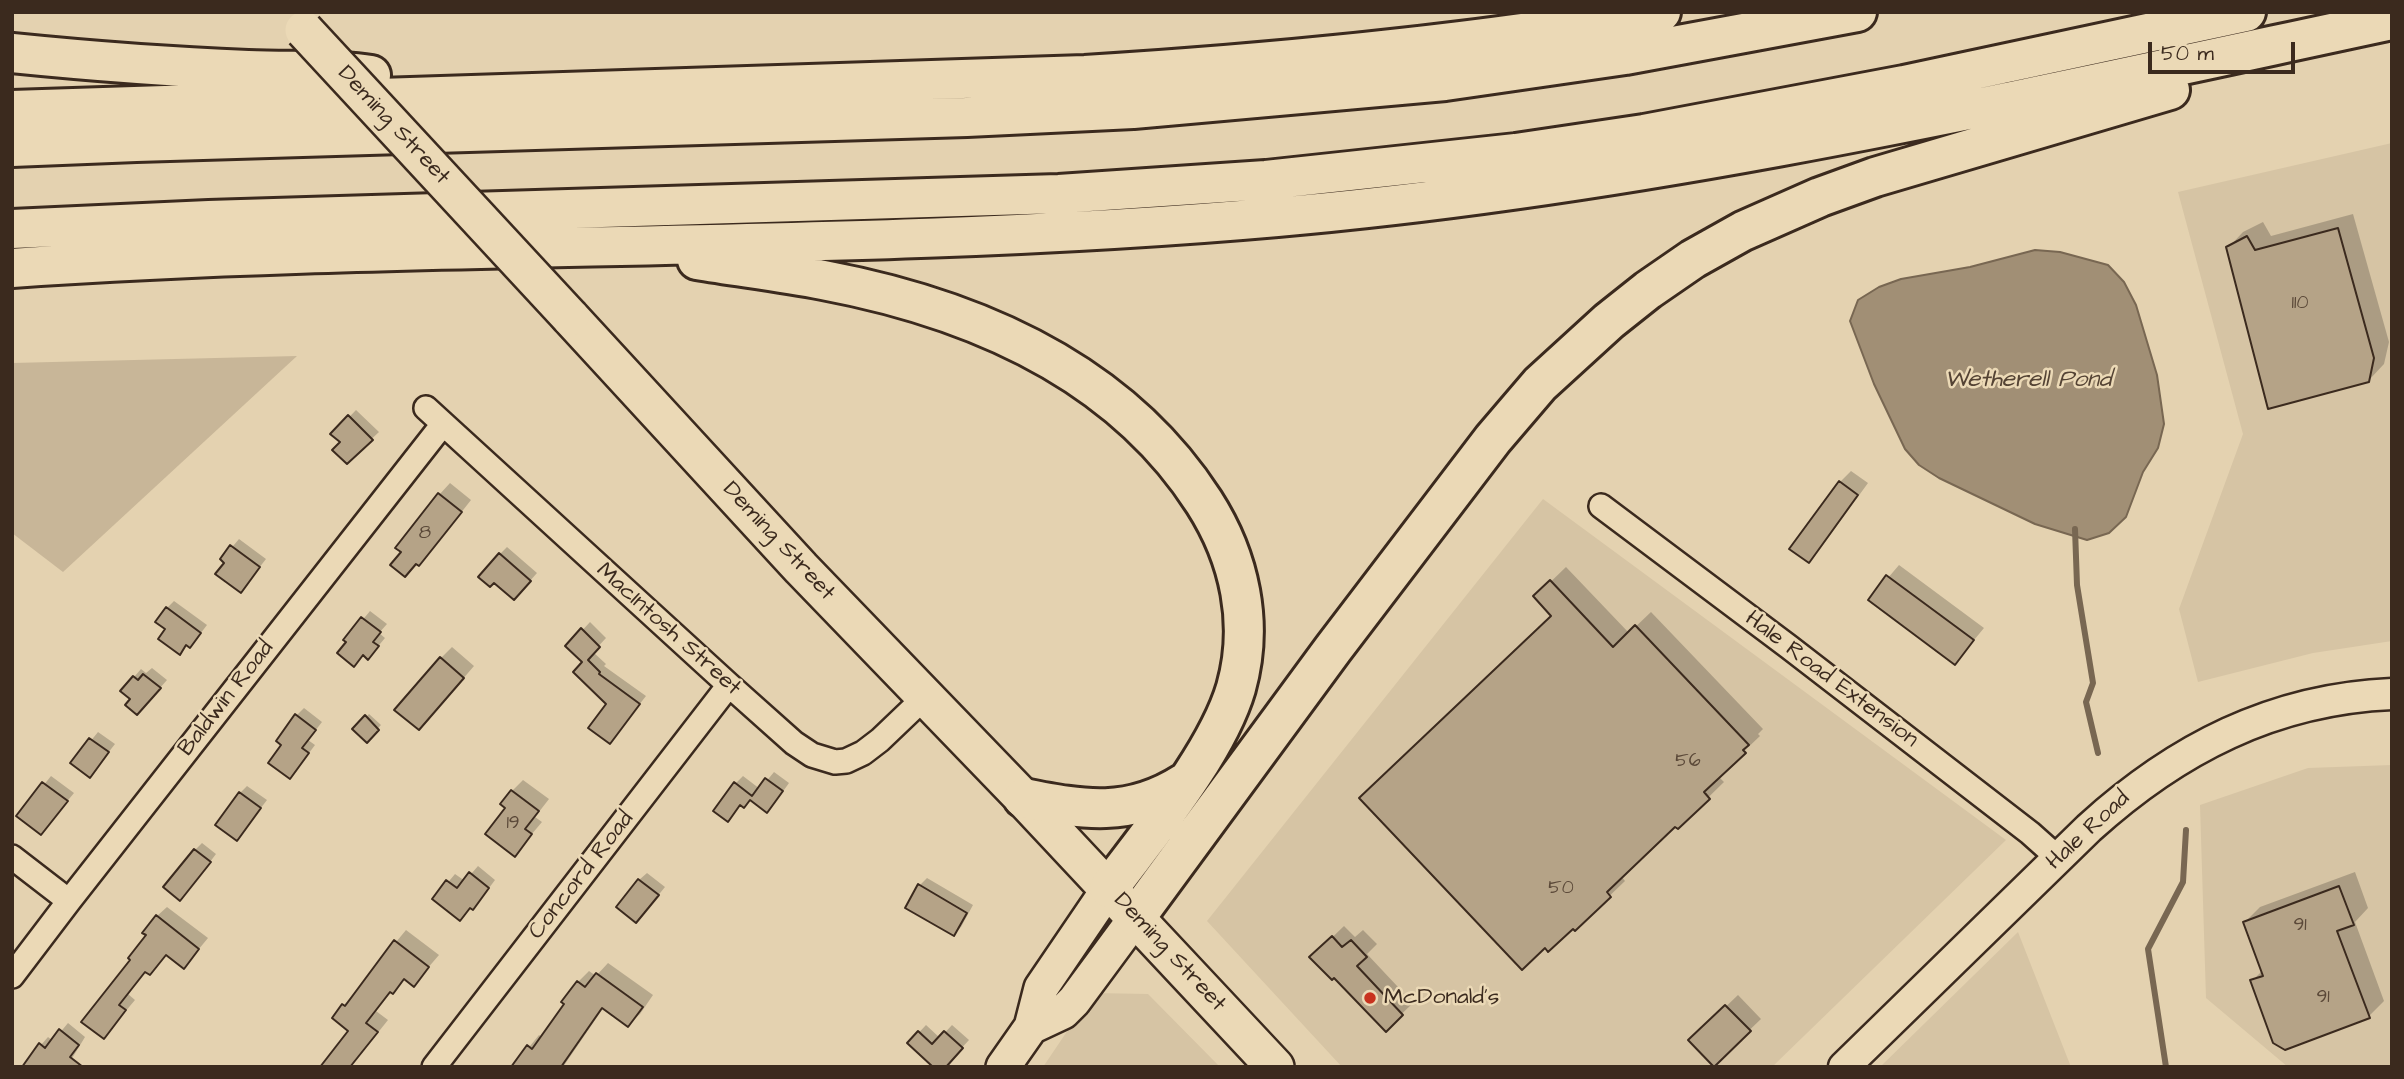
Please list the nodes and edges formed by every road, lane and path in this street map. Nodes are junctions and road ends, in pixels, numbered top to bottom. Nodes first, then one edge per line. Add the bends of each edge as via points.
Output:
1 (1661, 12) edge
2 (1857, 12) edge
3 (2246, 12) edge
4 (2392, 20) edge
5 (296, 21) edge
6 (2341, 31) junction
7 (12, 52) edge
8 (509, 93) junction
9 (12, 110) edge
10 (12, 147) edge
11 (12, 229) edge
12 (602, 246) junction
13 (12, 268) edge
14 (425, 408) dead end
15 (443, 424) junction
16 (1601, 506) dead end
17 (729, 685) junction
18 (2392, 694) edge
19 (925, 696) junction
20 (1186, 782) junction
21 (1023, 798) junction
22 (12, 857) edge
23 (2058, 858) junction
24 (1109, 888) junction
25 (69, 901) junction
26 (1136, 917) junction
27 (12, 976) edge
28 (1031, 1027) junction
29 (434, 1067) edge
30 (1003, 1067) edge
31 (1275, 1067) edge
32 (1844, 1067) edge

1 - 8 highway via 1388,50 1140,72
2 - 10 highway via 1650,51 1494,74 1133,109
3 - 11 highway via 1668,130 1516,153 1266,180 1059,194
4 - 6 highway
5 - 19 main road, Deming Street, bridge
6 - 12 highway via 1732,156 1449,199 1109,229
6 - 26 highway via 2148,98 1819,197 1735,236 1648,290 1571,354 1510,419
7 - 8 highway via 128,64 351,72
8 - 9 highway
12 - 13 highway
12 - 20 highway via 825,280 926,305 989,327 1043,353 1089,382 1135,420 1175,461 1208,509 1231,554 1242,599 1243,648 1235,690 1218,730
14 - 15 street, MacIntosh Street
15 - 17 street, MacIntosh Street
15 - 25 street, Baldwin Road
16 - 23 street, Hale Road Extension
17 - 19 street, MacIntosh Street via 804,750 835,762 863,753
17 - 29 street, Concord Road
18 - 23 street, Hale Road via 2304,706 2206,743 2135,789
19 - 21 main road, Deming Street
20 - 21 highway via 1149,801 1115,810
20 - 24 highway
21 - 24 main road, Deming Street
22 - 25 street
23 - 32 street, Hale Road
24 - 26 main road, Deming Street
24 - 28 main road via 1041,988
25 - 27 street, Baldwin Road
26 - 28 main road via 1063,1012
26 - 31 main road, Deming Street
28 - 30 main road

